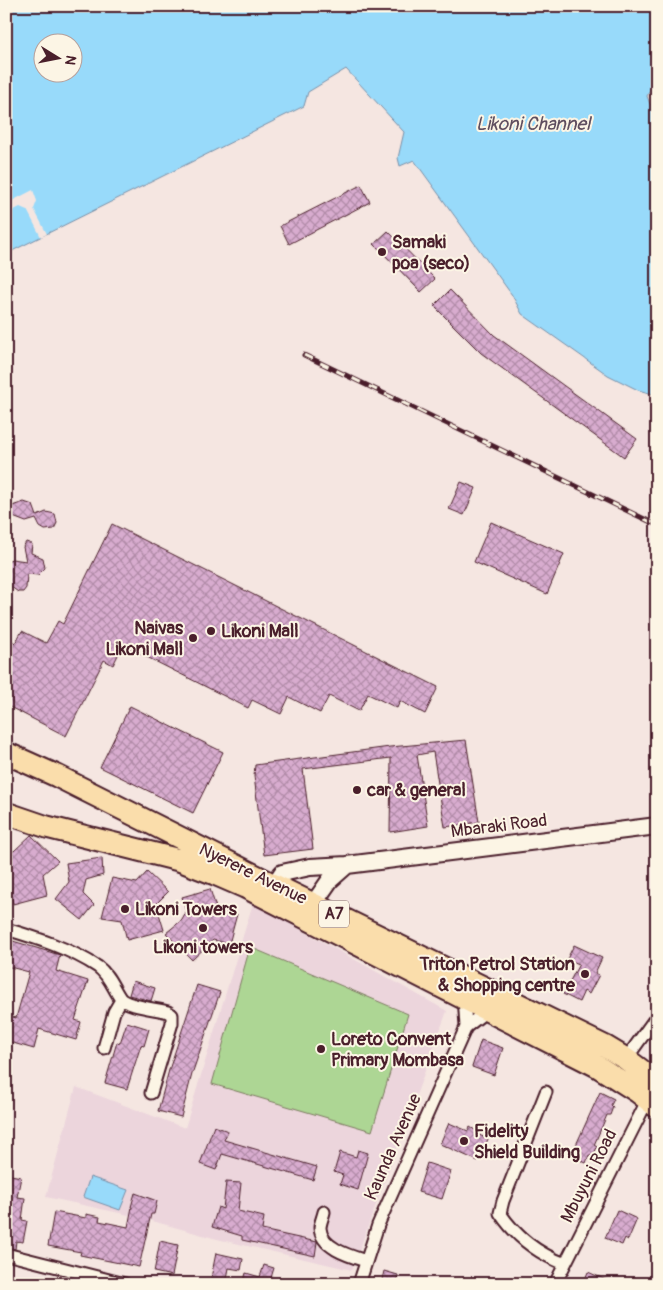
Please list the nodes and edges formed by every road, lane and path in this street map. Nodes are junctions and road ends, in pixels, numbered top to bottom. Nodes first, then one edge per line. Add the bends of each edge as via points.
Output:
1 (6, 753) edge
2 (6, 813) edge
3 (657, 826) edge
4 (347, 865) junction
5 (270, 891) junction
6 (309, 910) junction
7 (6, 929) edge
8 (468, 990) junction
9 (121, 1000) junction
10 (492, 1002) junction
11 (657, 1016) edge
12 (466, 1027) junction
13 (606, 1047) junction
14 (104, 1048) dead end
15 (626, 1059) junction
16 (597, 1066) junction
17 (546, 1092) dead end
18 (654, 1093) edge
19 (151, 1094) dead end
20 (324, 1212) dead end
21 (6, 1254) edge
22 (366, 1261) junction
23 (564, 1264) junction
24 (90, 1280) edge
25 (125, 1284) edge
26 (358, 1284) edge
27 (555, 1284) edge

1 - 5 highway, Nyerere Avenue / A7 via 57,776
2 - 5 highway, Nyerere Avenue / A7 via 47,827 179,860
3 - 4 main road, Mbaraki Road
4 - 5 main road, Mbaraki Road via 310,867 282,873
4 - 6 main road via 330,880
5 - 6 highway, Nyerere Avenue / A7
6 - 8 highway, Nyerere Avenue / A7
7 - 9 street via 79,955 100,969
8 - 10 highway, Nyerere Avenue / A7
8 - 12 street, Kaunda Avenue
9 - 14 street via 114,1012
9 - 19 street via 172,1015
10 - 12 street, Kaunda Avenue
10 - 13 highway, Nyerere Avenue / A7
10 - 16 highway, Nyerere Avenue / A7
11 - 15 street
12 - 22 street, Kaunda Avenue via 378,1225
13 - 15 highway, Nyerere Avenue / A7
13 - 16 highway
15 - 18 highway, Nyerere Avenue / A7
16 - 18 highway, Nyerere Avenue / A7 via 626,1083
17 - 23 street via 500,1214 522,1238 547,1257
18 - 23 street, Mbuyuni Road
20 - 22 street via 320,1228 326,1241 333,1248
21 - 24 street
22 - 26 street, Kaunda Avenue
23 - 27 street, Mbuyuni Road
24 - 25 street

